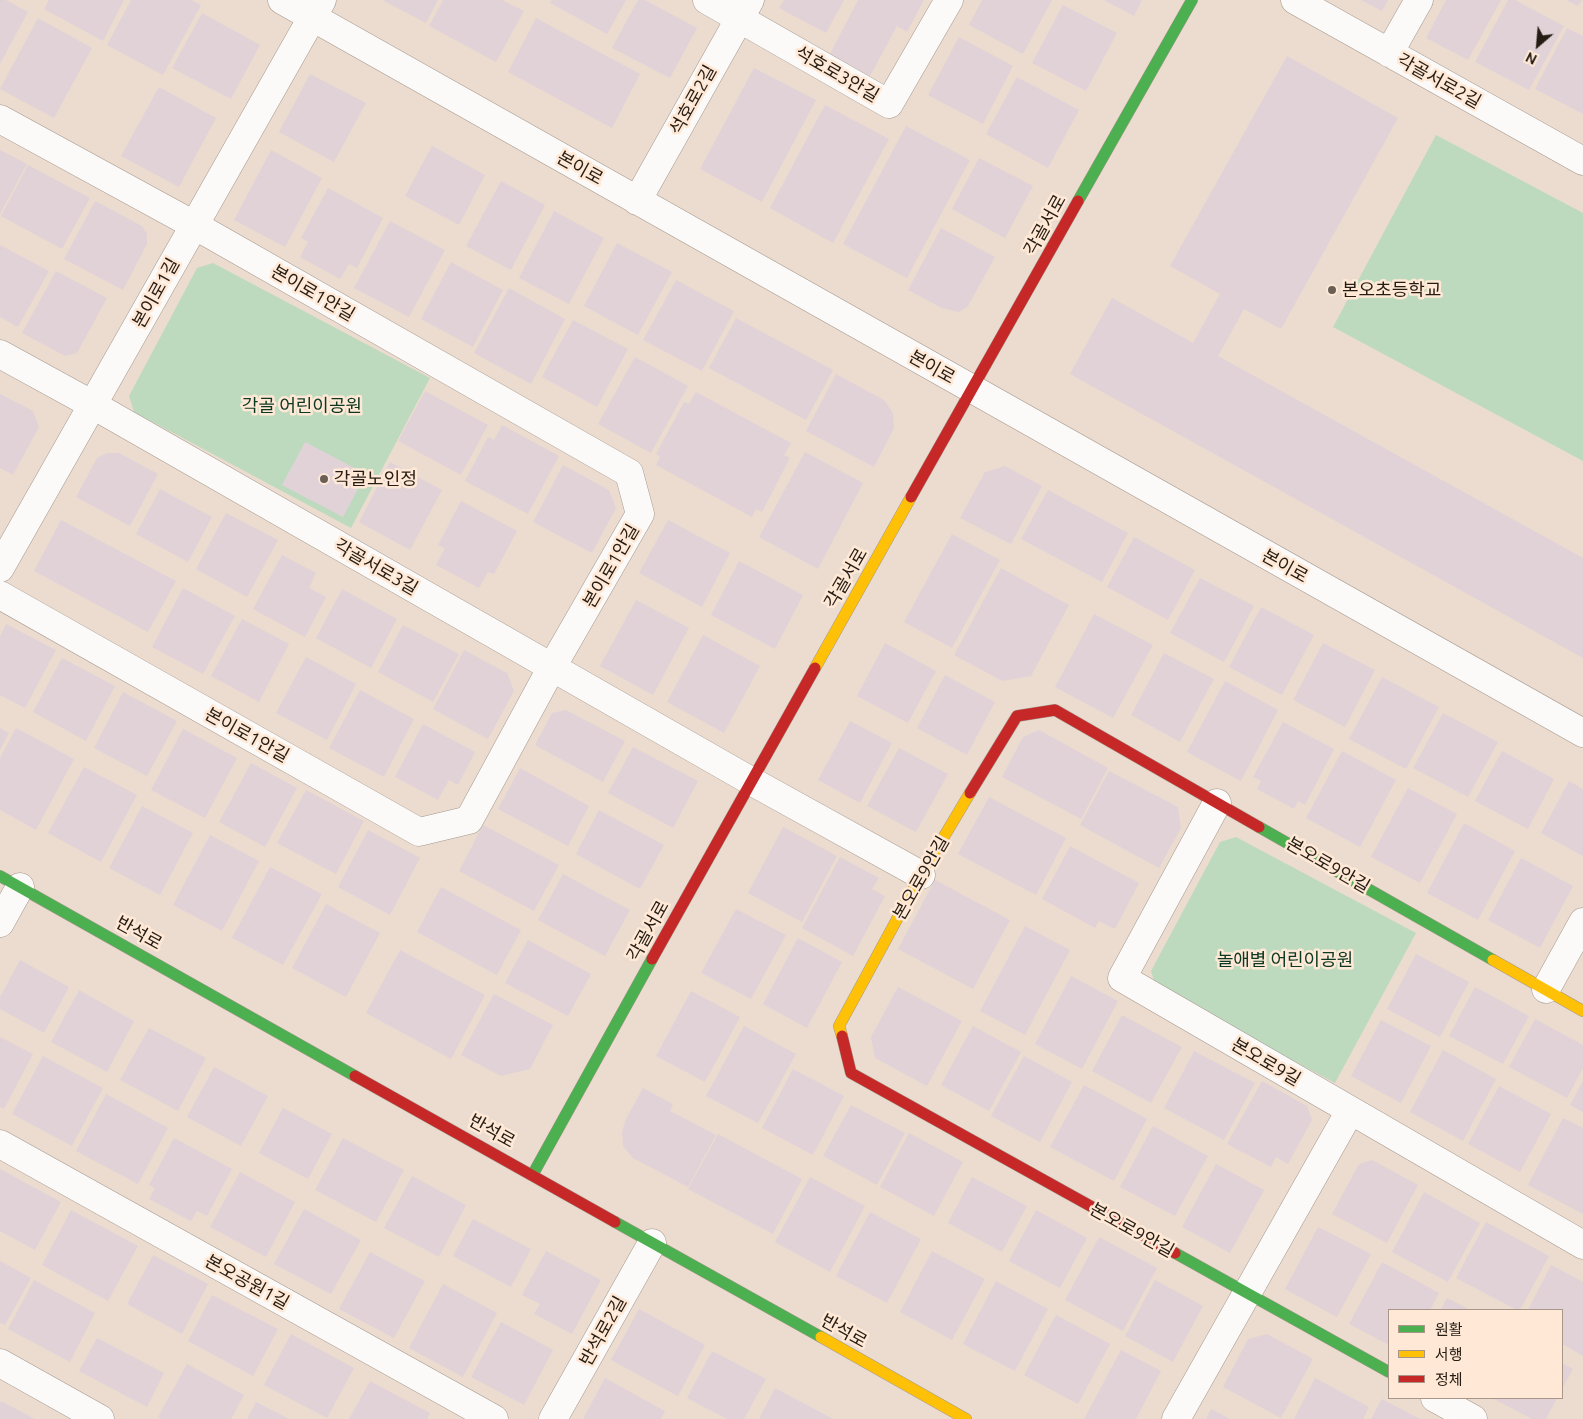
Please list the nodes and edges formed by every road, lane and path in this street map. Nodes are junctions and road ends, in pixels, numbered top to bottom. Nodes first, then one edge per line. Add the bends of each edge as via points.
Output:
1 (282, 0) edge
2 (707, 0) edge
3 (949, 0) edge
4 (1192, 0) edge
5 (1295, 0) edge
6 (1419, 0) edge
7 (317, 9) edge
8 (744, 9) edge
9 (1389, 53) junction
10 (0, 119) edge
11 (1583, 161) edge
12 (637, 201) junction
13 (194, 225) junction
14 (0, 354) edge
15 (972, 390) junction
16 (93, 406) junction
17 (0, 568) edge
18 (0, 595) edge
19 (552, 668) junction
20 (1583, 733) edge
21 (751, 781) junction
22 (1218, 803) junction
23 (921, 875) junction
24 (10, 881) edge
25 (1583, 922) edge
26 (0, 923) edge
27 (1546, 989) junction
28 (1583, 1011) edge
29 (1350, 1111) junction
30 (0, 1144) edge
31 (533, 1174) junction
32 (652, 1243) junction
33 (1583, 1245) edge
34 (1247, 1294) junction
35 (0, 1363) edge
36 (1388, 1371) edge
37 (1437, 1399) edge
38 (100, 1419) edge
39 (494, 1419) edge
40 (553, 1419) edge
41 (966, 1419) edge
42 (1176, 1419) edge
43 (1473, 1419) edge

1 - 7 street, 본이로
2 - 8 street, 석호로3안길
3 - 8 street, 석호로3안길 via 889,104
4 - 15 street, 각골서로
5 - 9 street, 각골서로2길
6 - 9 street
7 - 12 street, 본이로
7 - 13 street, 본이로1길
8 - 12 street, 석호로2길
9 - 11 street, 각골서로2길
10 - 13 street, 본이로1안길
12 - 15 street, 본이로
13 - 16 street, 본이로1길
13 - 19 street, 본이로1안길 via 629,473 640,514
14 - 16 street, 각골서로3길
15 - 20 street, 본이로
15 - 21 street, 각골서로
16 - 17 street, 본이로1길
16 - 19 street, 각골서로3길
18 - 19 street, 본이로1안길 via 419,832 469,820
19 - 21 street, 각골서로3길
21 - 23 street, 각골서로3길
21 - 31 street, 각골서로
22 - 23 street, 본오로9안길 via 1055,710 1017,716
22 - 27 street, 본오로9안길
22 - 29 street, 본오로9길 via 1122,978
23 - 34 street, 본오로9안길 via 839,1026 851,1073
24 - 26 street
24 - 31 street, 반석로
25 - 27 street
27 - 28 street, 본오로9안길
29 - 33 street, 본오로9길
29 - 34 street
30 - 39 street, 본오공원1길
31 - 32 street, 반석로
32 - 40 street, 반석로2길
32 - 41 street, 반석로
34 - 36 street, 본오로9안길
34 - 42 street
35 - 38 street
37 - 43 street

